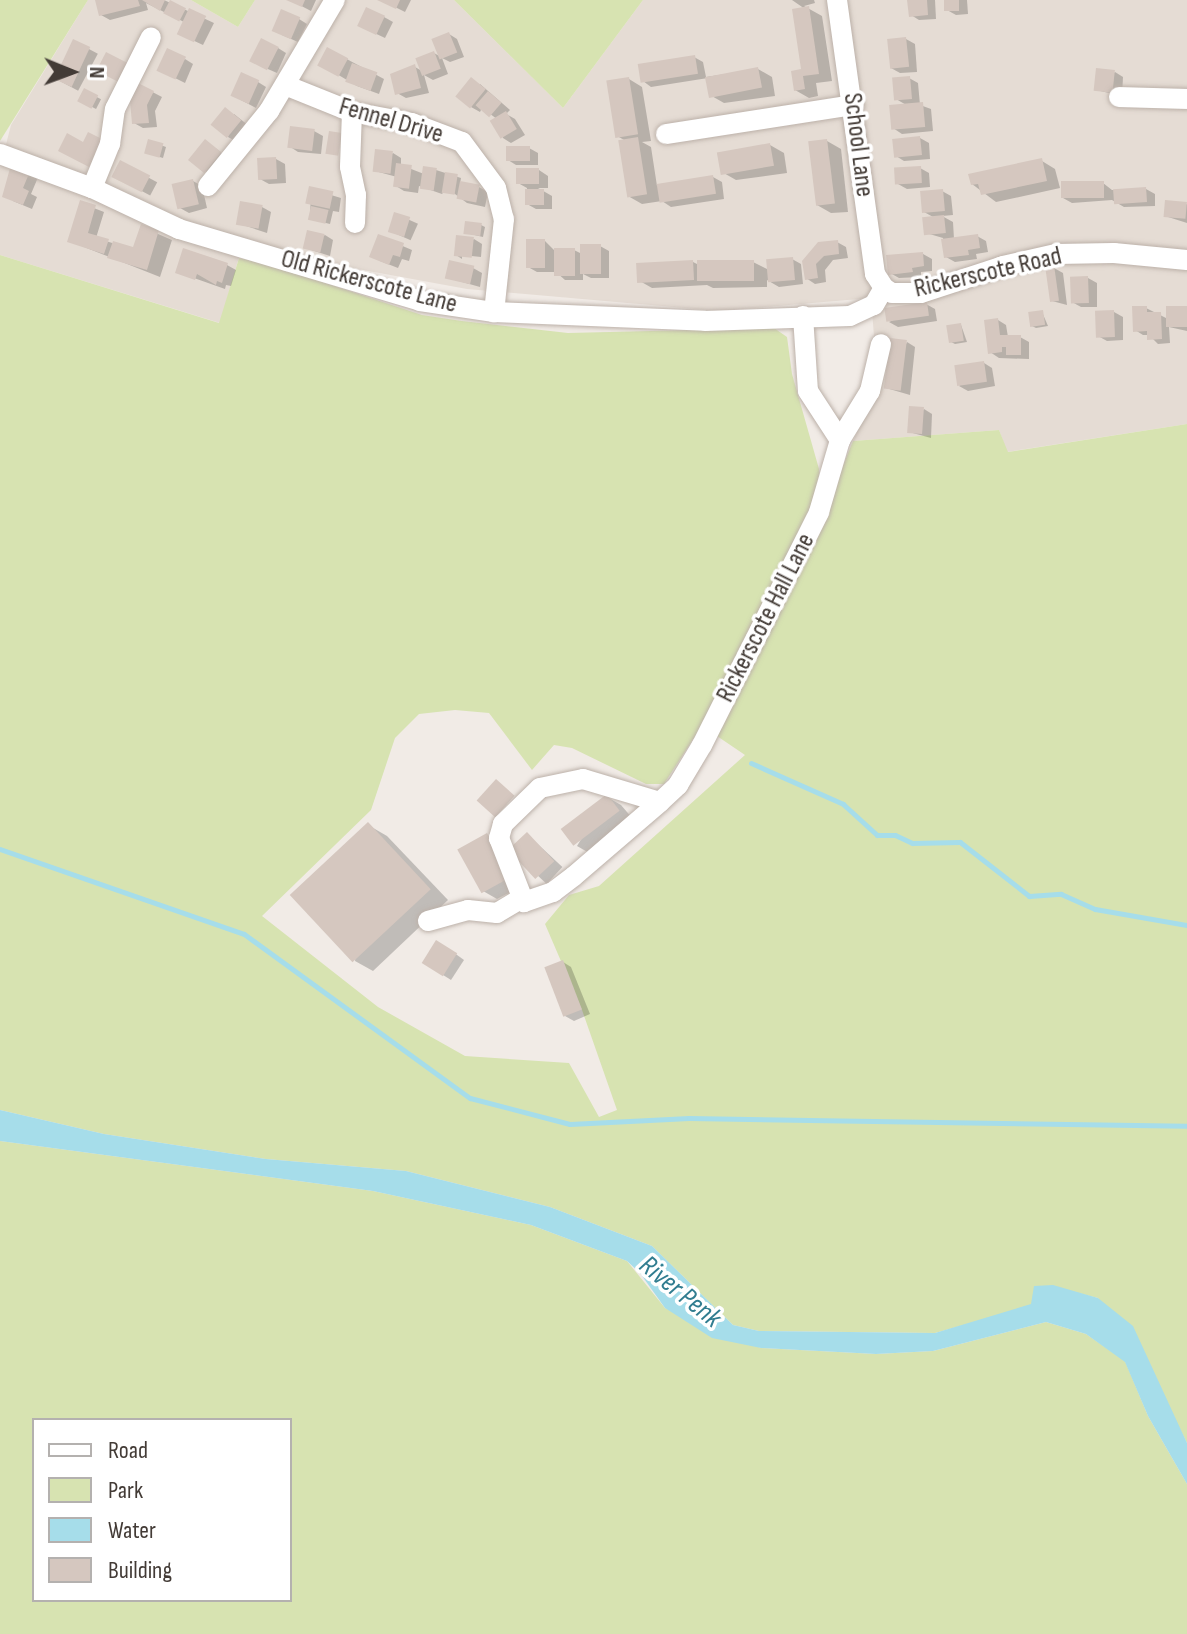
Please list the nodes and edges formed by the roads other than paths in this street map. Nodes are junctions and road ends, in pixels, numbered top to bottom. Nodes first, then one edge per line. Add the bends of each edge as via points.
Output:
1 (335, 0) edge
2 (837, 0) edge
3 (151, 37) dead end
4 (285, 85) junction
5 (1119, 97) dead end
6 (1187, 99) edge
7 (854, 105) junction
8 (352, 112) junction
9 (666, 134) dead end
10 (0, 154) edge
11 (208, 186) dead end
12 (92, 188) junction
13 (355, 223) dead end
14 (1187, 260) edge
15 (884, 288) junction
16 (494, 312) junction
17 (803, 316) junction
18 (881, 344) dead end
19 (840, 440) junction
20 (660, 802) junction
21 (522, 898) junction
22 (428, 921) dead end

1 - 4 street
2 - 7 street, School Lane
3 - 12 street via 115,109 110,144
4 - 8 street, Fennel Drive
4 - 11 street
5 - 6 street
7 - 9 street
7 - 15 street, School Lane via 875,274
8 - 13 street
8 - 16 street, Fennel Drive via 412,123 462,142 479,163 496,188 504,219
10 - 12 street, Old Rickerscote Lane
12 - 16 street, Old Rickerscote Lane via 179,229 420,301
14 - 15 street, Rickerscote Road via 1056,254 921,293
15 - 17 street, Rickerscote Road via 864,313
16 - 17 street, Old Rickerscote Lane via 705,321
17 - 19 street via 808,391
18 - 19 street, Rickerscote Hall Lane via 870,391
19 - 20 street, Rickerscote Hall Lane via 819,512 798,559 702,745 678,785
20 - 21 street, Rickerscote Hall Lane via 553,892 524,902
20 - 21 street via 583,779 540,788 503,824 499,838
21 - 22 street, Rickerscote Hall Lane via 497,913 468,910

